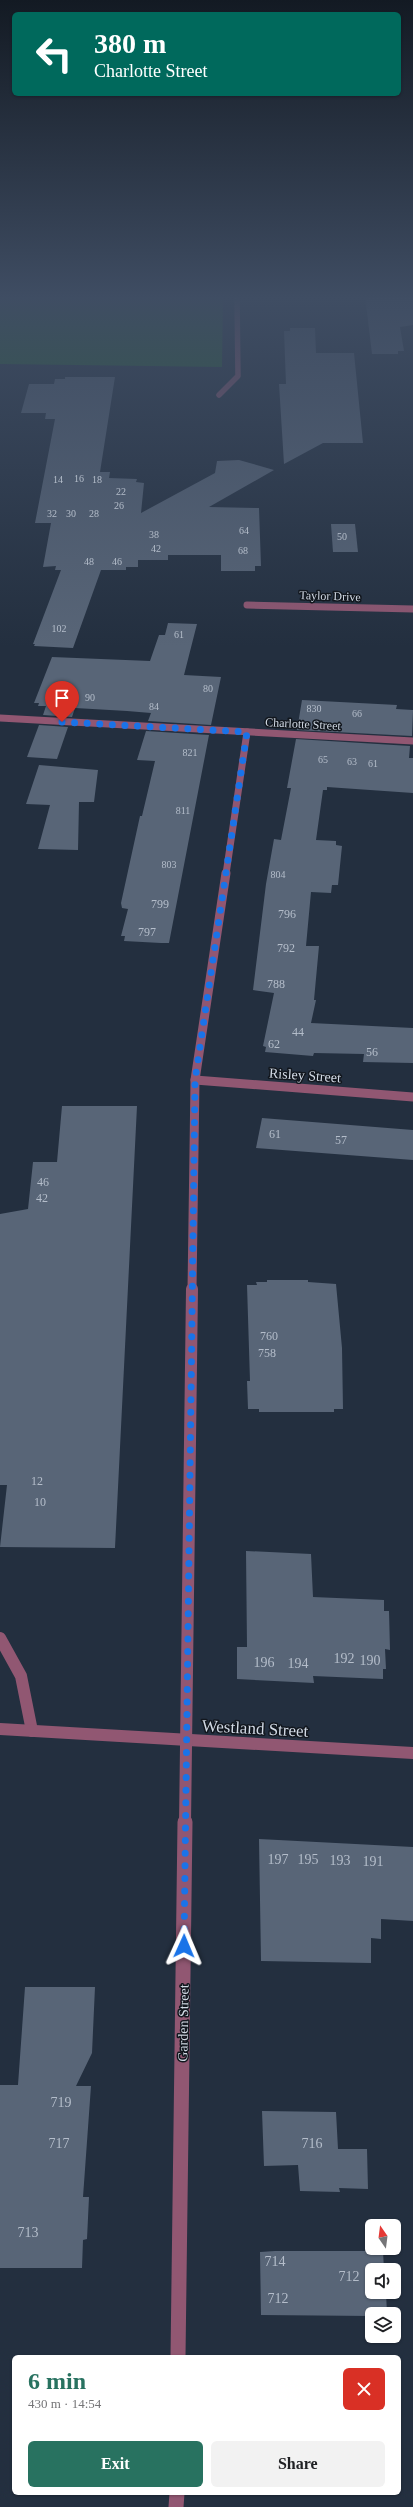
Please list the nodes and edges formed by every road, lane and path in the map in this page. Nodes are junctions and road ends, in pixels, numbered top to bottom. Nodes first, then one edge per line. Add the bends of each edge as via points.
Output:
1 (247, 605) dead end
2 (413, 609) edge
3 (0, 718) edge
4 (247, 732) junction
5 (413, 741) edge
6 (195, 1080) junction
7 (413, 1097) edge
8 (0, 1638) edge
9 (0, 1729) edge
10 (32, 1731) junction
11 (186, 1741) junction
12 (413, 1753) edge
13 (178, 2355) edge
14 (177, 2495) edge
15 (176, 2507) edge

1 - 2 street, Taylor Drive
3 - 4 street, Charlotte Street
4 - 5 street, Charlotte Street
4 - 6 street, Garden Street
6 - 7 street, Risley Street
6 - 11 street, Garden Street
8 - 10 street via 21,1676
9 - 10 street, Westland Street
10 - 11 street, Westland Street
11 - 12 street, Westland Street
11 - 13 street, Garden Street
14 - 15 street

